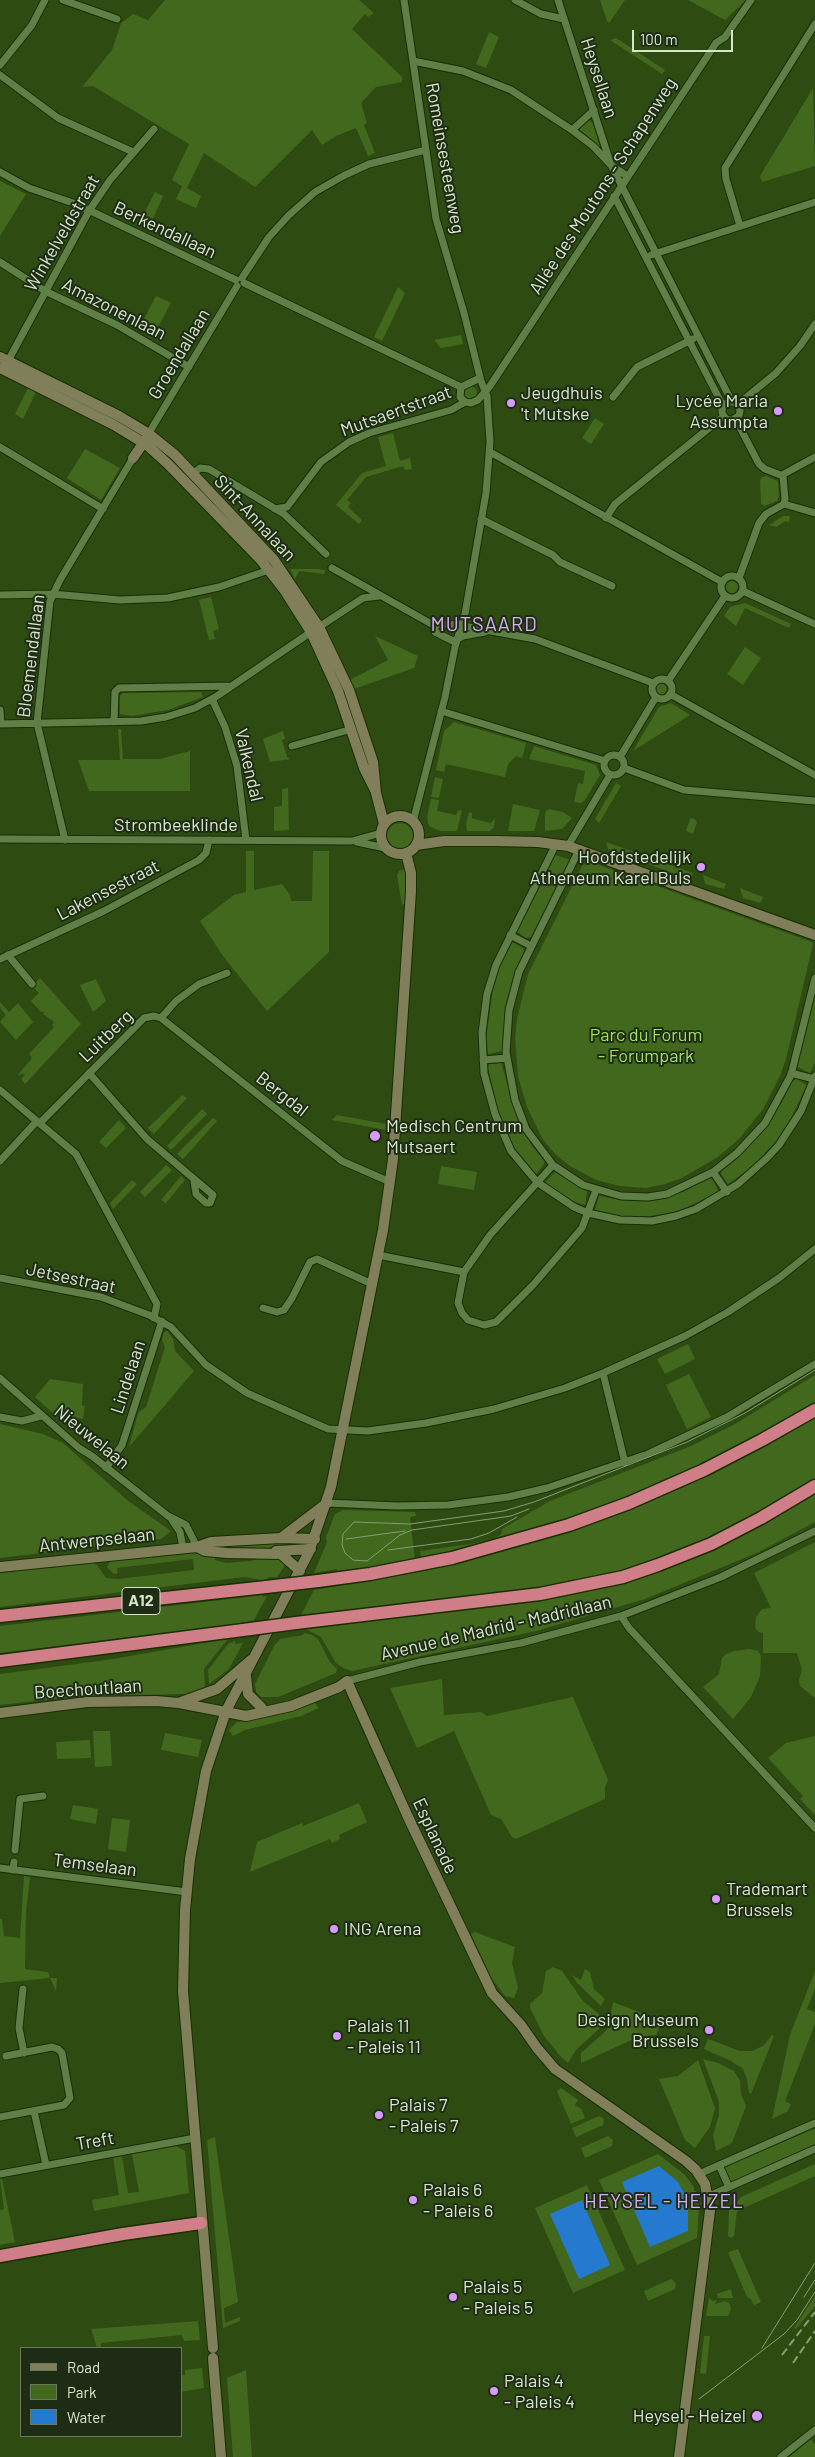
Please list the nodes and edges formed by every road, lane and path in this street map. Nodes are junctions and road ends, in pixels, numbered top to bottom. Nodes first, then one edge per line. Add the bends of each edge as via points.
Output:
1 (45, 0) edge
2 (63, 0) edge
3 (404, 0) edge
4 (515, 0) edge
5 (558, 0) edge
6 (751, 0) edge
7 (117, 19) dead end
8 (564, 19) junction
9 (815, 24) edge
10 (413, 61) junction
11 (0, 65) edge
12 (0, 75) edge
13 (594, 110) junction
14 (154, 129) dead end
15 (572, 130) junction
16 (426, 150) junction
17 (133, 152) junction
18 (611, 165) junction
19 (0, 172) edge
20 (627, 176) junction
21 (621, 186) junction
22 (614, 196) junction
23 (815, 202) edge
24 (89, 211) junction
25 (740, 226) junction
26 (655, 253) junction
27 (647, 256) junction
28 (0, 262) edge
29 (240, 282) junction
30 (45, 291) junction
31 (815, 324) edge
32 (698, 336) junction
33 (690, 340) junction
34 (4, 359) edge
35 (188, 367) junction
36 (0, 368) edge
37 (480, 378) junction
38 (461, 387) junction
39 (485, 392) junction
40 (613, 397) dead end
41 (735, 403) junction
42 (461, 404) junction
43 (723, 406) junction
44 (724, 416) junction
45 (736, 418) junction
46 (146, 438) junction
47 (0, 447) edge
48 (490, 452) junction
49 (815, 457) edge
50 (133, 458) joint
51 (192, 474) junction
52 (782, 475) junction
53 (784, 504) junction
54 (103, 509) junction
55 (275, 509) junction
56 (815, 512) edge
57 (606, 518) junction
58 (481, 520) junction
59 (326, 554) dead end
60 (332, 568) dead end
61 (269, 570) junction
62 (739, 578) junction
63 (722, 582) junction
64 (612, 586) dead end
65 (743, 591) junction
66 (52, 594) junction
67 (0, 595) edge
68 (382, 596) junction
69 (725, 596) junction
70 (815, 624) edge
71 (435, 626) junction
72 (462, 626) junction
73 (315, 630) junction
74 (488, 632) junction
75 (458, 639) junction
76 (668, 681) junction
77 (653, 683) junction
78 (233, 686) junction
79 (670, 694) junction
80 (656, 697) junction
81 (212, 699) junction
82 (0, 710) edge
83 (441, 711) junction
84 (114, 722) junction
85 (0, 724) edge
86 (37, 724) junction
87 (352, 729) junction
88 (292, 746) dead end
89 (620, 757) junction
90 (605, 761) junction
91 (624, 768) junction
92 (610, 775) junction
93 (815, 775) edge
94 (376, 794) junction
95 (815, 800) edge
96 (381, 810) junction
97 (396, 817) junction
98 (413, 822) junction
99 (383, 829) junction
100 (418, 832) junction
101 (0, 840) edge
102 (65, 840) junction
103 (208, 840) junction
104 (246, 840) junction
105 (352, 841) junction
106 (444, 841) junction
107 (556, 844) junction
108 (416, 845) junction
109 (568, 846) junction
110 (385, 848) junction
111 (579, 850) junction
112 (406, 854) junction
113 (510, 935) junction
114 (815, 935) edge
115 (531, 946) junction
116 (8, 955) junction
117 (0, 959) edge
118 (227, 973) dead end
119 (815, 978) edge
120 (32, 984) dead end
121 (161, 1018) junction
122 (507, 1058) junction
123 (483, 1060) junction
124 (791, 1072) junction
125 (89, 1074) junction
126 (814, 1078) edge
127 (0, 1090) edge
128 (38, 1122) junction
129 (0, 1161) edge
130 (553, 1165) junction
131 (714, 1172) junction
132 (194, 1181) dead end
133 (390, 1182) junction
134 (537, 1182) junction
135 (596, 1190) junction
136 (726, 1192) junction
137 (588, 1213) junction
138 (815, 1249) edge
139 (378, 1255) junction
140 (464, 1272) junction
141 (0, 1278) edge
142 (372, 1284) junction
143 (262, 1308) dead end
144 (154, 1318) junction
145 (162, 1321) junction
146 (815, 1364) edge
147 (603, 1373) junction
148 (0, 1378) edge
149 (815, 1410) edge
150 (0, 1416) edge
151 (42, 1416) junction
152 (343, 1430) junction
153 (625, 1463) junction
154 (106, 1468) junction
155 (815, 1486) edge
156 (327, 1503) junction
157 (168, 1516) junction
158 (815, 1531) edge
159 (281, 1538) junction
160 (313, 1544) junction
161 (197, 1547) junction
162 (183, 1548) junction
163 (266, 1552) junction
164 (0, 1567) edge
165 (300, 1571) junction
166 (0, 1615) edge
167 (621, 1616) junction
168 (258, 1652) junction
169 (2, 1661) edge
170 (246, 1675) junction
171 (347, 1681) junction
172 (179, 1703) junction
173 (262, 1708) junction
174 (226, 1711) junction
175 (0, 1713) edge
176 (43, 1796) dead end
177 (815, 1828) edge
178 (15, 1850) dead end
179 (0, 1868) edge
180 (187, 1892) junction
181 (23, 1989) dead end
182 (24, 2053) junction
183 (6, 2056) dead end
184 (34, 2111) junction
185 (0, 2117) edge
186 (815, 2123) edge
187 (195, 2138) junction
188 (815, 2149) edge
189 (46, 2165) junction
190 (719, 2165) junction
191 (0, 2174) edge
192 (699, 2174) junction
193 (729, 2187) junction
194 (709, 2196) junction
195 (201, 2223) junction
196 (0, 2256) edge
197 (815, 2430) edge
198 (221, 2457) edge
199 (679, 2457) edge
200 (781, 2457) edge

1 - 11 street via 32,26
2 - 7 street
3 - 10 street, Romeinsesteenweg
4 - 8 street via 541,14
5 - 8 street, Heysellaan
6 - 20 street, Allée des Moutons - Schapenweg via 725,37 716,43
8 - 13 street, Heysellaan
9 - 25 street via 725,168
10 - 15 street via 462,71 503,86
10 - 16 street, Romeinsesteenweg
12 - 17 street via 58,118
13 - 15 street
13 - 18 street, Heysellaan
14 - 17 street, Winkelveldstraat
15 - 18 street
16 - 29 street, Groendallaan via 369,164 319,190 278,227 260,248
16 - 37 street, Romeinsesteenweg via 436,219
17 - 24 street, Winkelveldstraat
18 - 20 street
18 - 21 street
19 - 24 street, Berkendallaan via 29,188
20 - 21 street, Allée des Moutons - Schapenweg
21 - 22 street, Allée des Moutons - Schapenweg
21 - 26 street
22 - 27 street
22 - 39 street, Allée des Moutons - Schapenweg
23 - 25 street
24 - 29 street, Berkendallaan
24 - 30 street, Winkelveldstraat
25 - 26 street
26 - 27 street
26 - 32 street
27 - 33 street
28 - 30 street, Amazonenlaan
29 - 35 street, Groendallaan
29 - 38 street, Berkendallaan
30 - 34 street, Winkelveldstraat
30 - 35 street, Amazonenlaan via 117,325
31 - 41 street via 776,373
32 - 33 street
32 - 41 street
33 - 40 street via 637,367
33 - 43 street
34 - 46 main road, Sint-Annalaan via 119,416
35 - 46 street, Groendallaan
36 - 46 main road, Sint-Annalaan
37 - 38 street
37 - 39 street, Romeinsesteenweg
38 - 42 street
39 - 42 street via 474,402
39 - 48 street, Romeinsesteenweg
41 - 43 street
41 - 45 street via 740,412
42 - 55 street, Mutsaertstraat via 349,442 321,462 287,506
43 - 44 street
44 - 45 street via 730,420
44 - 57 street via 615,504
45 - 52 street via 759,464
46 - 50 main road, Bloemendallaan
46 - 51 main road, Sint-Annalaan via 175,455
46 - 61 main road, Sint-Annalaan
47 - 54 street
48 - 57 street
48 - 58 street, Romeinsesteenweg
49 - 52 street
50 - 54 street, Bloemendallaan
51 - 55 street via 200,468 209,469
51 - 73 main road, Sint-Annalaan via 274,560
52 - 53 street
53 - 56 street
53 - 62 street via 763,517
54 - 66 street, Bloemendallaan
55 - 59 street via 304,531
57 - 63 street
58 - 64 street
58 - 72 street, Romeinsesteenweg
60 - 68 street
61 - 66 street via 219,587 168,598 120,600
61 - 73 main road, Sint-Annalaan
62 - 63 street via 728,576
62 - 65 street
63 - 69 street via 721,590
65 - 69 street via 736,598
65 - 70 street
66 - 67 street
66 - 86 street, Bloemendallaan
68 - 71 street
68 - 73 street via 363,598
69 - 76 street
71 - 72 street
71 - 75 street via 437,633 451,640
72 - 74 street
72 - 75 street, Romeinsesteenweg
73 - 78 street
73 - 87 main road, Sint-Annalaan
73 - 94 main road, Sint-Annalaan via 349,690 374,768
74 - 75 street
74 - 77 street via 543,641
75 - 83 street, Romeinsesteenweg
76 - 77 street via 660,679
76 - 79 street via 672,687
77 - 80 street via 652,691
78 - 81 street
78 - 84 street via 119,688 115,694
79 - 80 street via 666,698
79 - 93 street
80 - 89 street
81 - 84 street via 166,717
81 - 104 street, Valkendal via 237,766
82 - 85 street
83 - 90 street
83 - 98 street, Romeinsesteenweg
84 - 86 street
85 - 86 street
86 - 102 street, Bloemendallaan
87 - 88 street
87 - 94 main road, Sint-Annalaan
89 - 90 street via 612,756
89 - 91 street
90 - 92 street via 604,769
91 - 92 street via 619,774
91 - 95 street via 684,790
92 - 109 street
94 - 96 main road, Sint-Annalaan
96 - 97 main road
96 - 99 main road, Sint-Annalaan
97 - 98 main road
97 - 99 main road
98 - 100 main road
99 - 105 street, Strombeeklinde
99 - 110 main road
100 - 106 main road
100 - 108 main road
101 - 102 street, Strombeeklinde
102 - 103 street, Strombeeklinde
103 - 104 street, Strombeeklinde
103 - 116 street, Lakensestraat via 206,853 199,860 109,908
104 - 105 street, Strombeeklinde
105 - 110 street, Strombeeklinde
106 - 107 main road
106 - 108 main road
107 - 109 main road
107 - 113 street
108 - 112 main road
109 - 111 main road
110 - 112 main road
111 - 114 main road
111 - 115 street
112 - 133 main road via 412,891
113 - 115 street
113 - 123 street via 487,994
115 - 122 street via 512,996 507,1024
116 - 117 street, Lakensestraat
116 - 120 street
118 - 121 street, Luitberg via 199,984 176,1001
119 - 124 street
121 - 125 street, Luitberg via 144,1018
121 - 133 street, Bergdal via 346,1164
122 - 123 street
122 - 130 street via 519,1114 533,1141
123 - 134 street via 488,1094 502,1134 517,1160
124 - 126 street
124 - 131 street via 765,1123
125 - 128 street, Luitberg
125 - 132 street via 137,1129
126 - 136 street via 800,1111 779,1145 754,1171
127 - 128 street
128 - 129 street, Luitberg
128 - 144 street via 72,1150 79,1160 157,1304
130 - 134 street
130 - 135 street via 570,1178
131 - 135 street via 675,1191 648,1197 621,1196
131 - 136 street
133 - 139 main road
134 - 137 street via 561,1200
134 - 140 street via 490,1235
135 - 137 street
136 - 137 street via 696,1209 652,1221 620,1220
137 - 140 street via 582,1228 496,1322 476,1323 462,1313 458,1297
138 - 147 street via 728,1312 670,1344
139 - 140 street
139 - 142 main road
141 - 144 street, Jetsestraat via 101,1297
142 - 143 street via 317,1258 310,1262 284,1310 277,1312
142 - 152 main road
144 - 145 street, Jetsestraat
145 - 152 street via 199,1359 234,1386 328,1429
145 - 154 street, Lindelaan via 122,1445
146 - 153 street via 728,1417
147 - 152 street via 494,1409 396,1428
147 - 153 street
148 - 151 street, Nieuwelaan
149 - 166 highway, A12, bridge via 704,1470 628,1503 452,1558 318,1581
150 - 151 street via 22,1421
151 - 154 street, Nieuwelaan
152 - 156 main road
153 - 156 street via 547,1488 488,1500 418,1506
154 - 157 street, Nieuwelaan
155 - 169 highway, A12, bridge via 711,1544 623,1577 540,1594
156 - 159 main road
156 - 160 main road
157 - 161 street, Nieuwelaan via 188,1527
157 - 162 street, Nieuwelaan via 179,1528
158 - 167 street, Avenue de Madrid - Madridlaan via 714,1581
159 - 160 main road, Antwerpselaan
159 - 161 main road, Antwerpselaan via 211,1542
160 - 163 main road, Antwerpselaan
160 - 165 main road
161 - 162 main road, Antwerpselaan
161 - 163 main road, Antwerpselaan via 227,1553
162 - 164 main road, Antwerpselaan
163 - 165 main road, Antwerpselaan via 284,1556
165 - 168 main road
167 - 171 street, Avenue de Madrid - Madridlaan via 529,1641 420,1662
167 - 177 street
168 - 170 main road
168 - 172 main road, Boechoutlaan via 217,1689
170 - 173 main road via 248,1694
170 - 174 main road
171 - 173 main road, Avenue de Madrid - Madridlaan via 338,1681
171 - 174 main road, Avenue de Madrid - Madridlaan via 339,1687 274,1711 243,1716
171 - 192 main road, Esplanade via 482,1975 499,2002 555,2069 686,2160
172 - 174 main road, Boechoutlaan
172 - 175 main road, Boechoutlaan via 87,1702
173 - 174 main road, Avenue de Madrid - Madridlaan
174 - 180 main road via 206,1771 192,1842
176 - 178 street via 20,1799
179 - 180 street, Temselaan via 14,1866
180 - 187 main road via 183,1991
181 - 182 street via 19,2028
182 - 183 street
182 - 184 street via 52,2047 60,2050 70,2095 64,2105
184 - 185 street
184 - 189 street
186 - 190 street
187 - 189 street, Treft
187 - 195 main road
188 - 193 street
189 - 191 street, Treft
190 - 192 street
190 - 193 street
192 - 194 main road
193 - 194 street
194 - 199 main road via 706,2248
195 - 196 highway
195 - 198 main road
197 - 200 street

